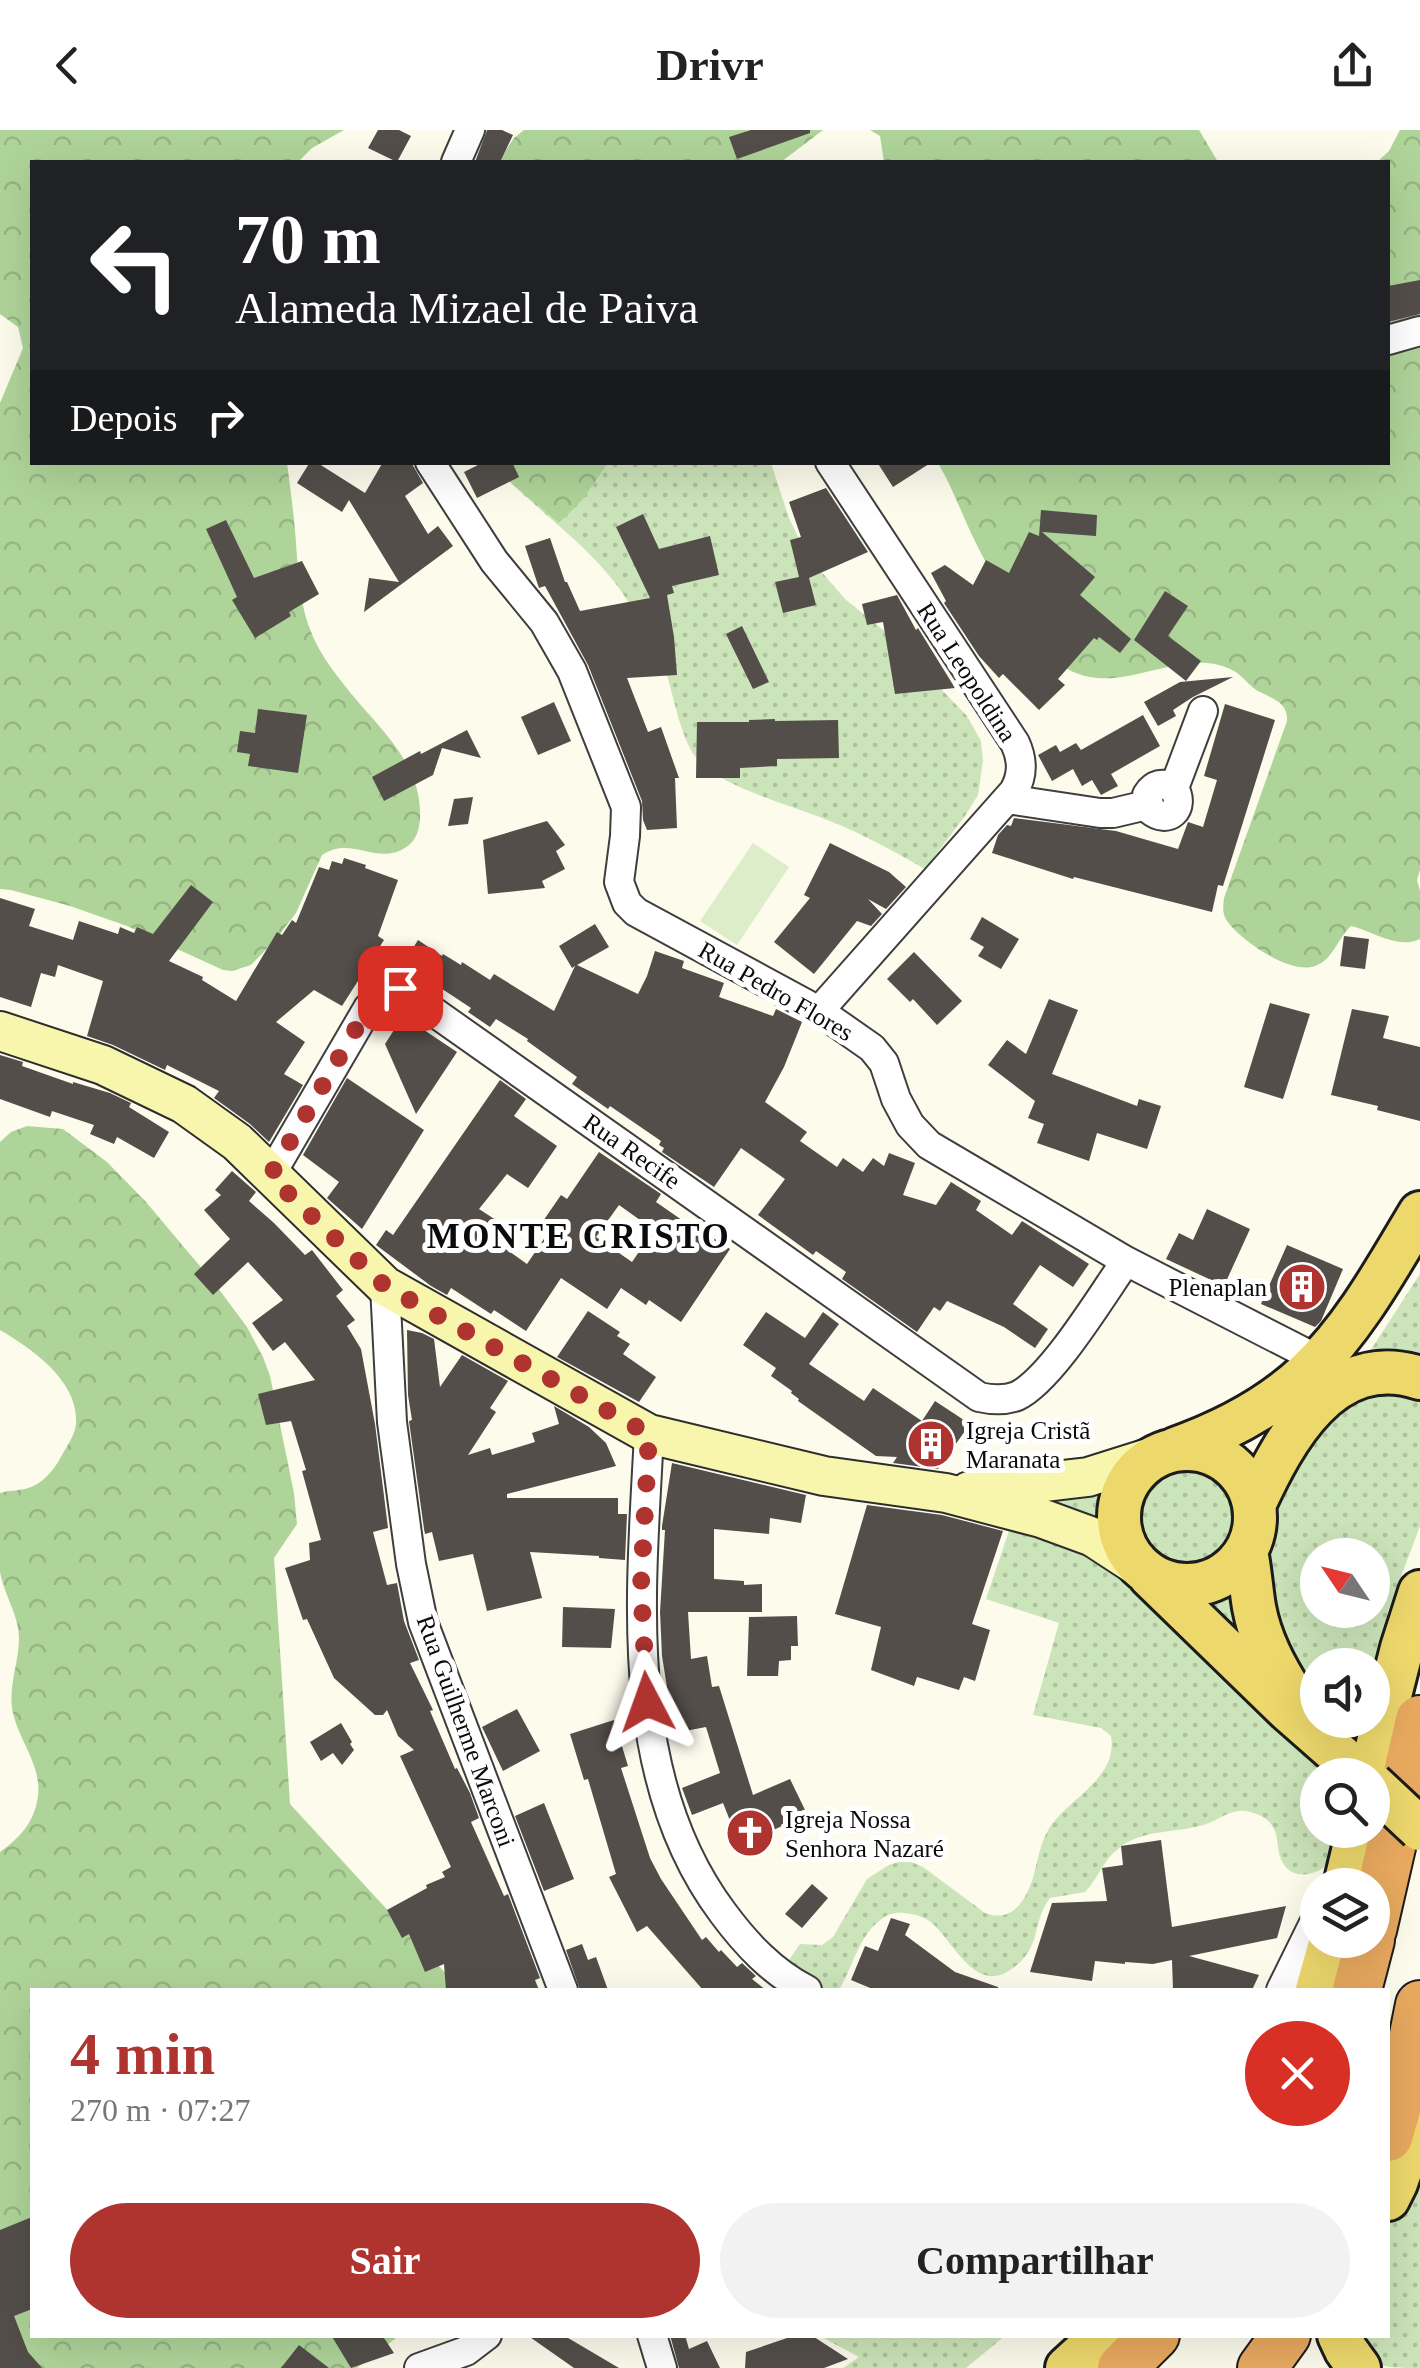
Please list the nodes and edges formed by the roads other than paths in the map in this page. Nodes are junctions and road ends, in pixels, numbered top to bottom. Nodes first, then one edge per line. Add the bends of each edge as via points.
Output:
1 (470, 130) edge
2 (457, 160) edge
3 (1420, 331) edge
4 (1390, 339) edge
5 (432, 465) edge
6 (832, 465) edge
7 (1203, 711) dead end
8 (1007, 799) junction
9 (819, 1011) junction
10 (0, 1031) edge
11 (270, 1176) junction
12 (1420, 1214) edge
13 (1126, 1261) junction
14 (385, 1286) junction
15 (1318, 1360) junction
16 (1419, 1377) edge
17 (649, 1434) junction
18 (1161, 1454) junction
19 (946, 1493) junction
20 (1254, 1505) junction
21 (1246, 1552) junction
22 (1142, 1569) junction
23 (1420, 1592) edge
24 (1420, 1720) edge
25 (1346, 1758) edge
26 (1346, 1758) edge
27 (1347, 1758) edge
28 (1390, 1801) edge
29 (1420, 1829) edge
30 (1386, 1868) edge
31 (1300, 1951) edge
32 (1326, 1958) edge
33 (1365, 1958) edge
34 (562, 1988) edge
35 (802, 1988) edge
36 (1282, 1988) edge
37 (1318, 1988) edge
38 (1358, 1988) edge
39 (1420, 2005) edge
40 (1420, 2115) edge
41 (1390, 2130) edge
42 (1390, 2195) edge
43 (483, 2338) edge
44 (653, 2338) edge
45 (1100, 2338) edge
46 (1151, 2338) edge
47 (1284, 2338) edge
48 (1306, 2338) edge
49 (1340, 2338) edge
50 (420, 2368) edge
51 (662, 2368) edge
52 (1066, 2368) edge
53 (1122, 2368) edge
54 (1262, 2368) edge
55 (1284, 2368) edge
56 (1360, 2368) edge

1 - 2 street
3 - 4 street
5 - 9 street, Rua Pedro Flores via 572,671 626,807 619,882 627,902 646,919
6 - 8 street, Rua Leopoldina via 1018,750 1020,778
7 - 8 street via 1174,788 1154,787 1147,806 1100,813
8 - 9 street, Rua Leopoldina
9 - 13 street, Rua Pedro Flores via 879,1056 910,1126 929,1145
10 - 11 street via 103,1065 184,1104 238,1142
11 - 13 street, Rua Recife via 368,1008 386,990 400,988 978,1396 1005,1400 1033,1386
11 - 14 street
12 - 15 main road via 1376,1286
13 - 15 street, Rua Pedro Flores
14 - 17 street
14 - 34 street, Rua Guilherme Marconi via 392,1422 423,1622
15 - 18 main road via 1234,1425
16 - 20 main road via 1377,1373 1334,1390 1296,1425
17 - 19 street via 824,1476
17 - 35 street via 641,1585 650,1738 690,1861 749,1945
18 - 19 street via 1088,1476
18 - 20 main road via 1184,1449 1219,1457 1246,1482
18 - 22 main road via 1131,1478 1118,1510 1123,1542
19 - 22 street via 1068,1527
20 - 21 main road
21 - 22 main road via 1203,1584 1171,1584
21 - 26 main road via 1268,1653
22 - 25 main road
23 - 27 main road via 1402,1648
24 - 30 highway
28 - 29 main road, bridge
31 - 36 street
32 - 37 main road
33 - 38 highway
39 - 41 highway
40 - 42 main road
43 - 50 street
44 - 51 street
45 - 52 main road
46 - 53 highway
47 - 54 highway
48 - 55 main road
49 - 56 main road

